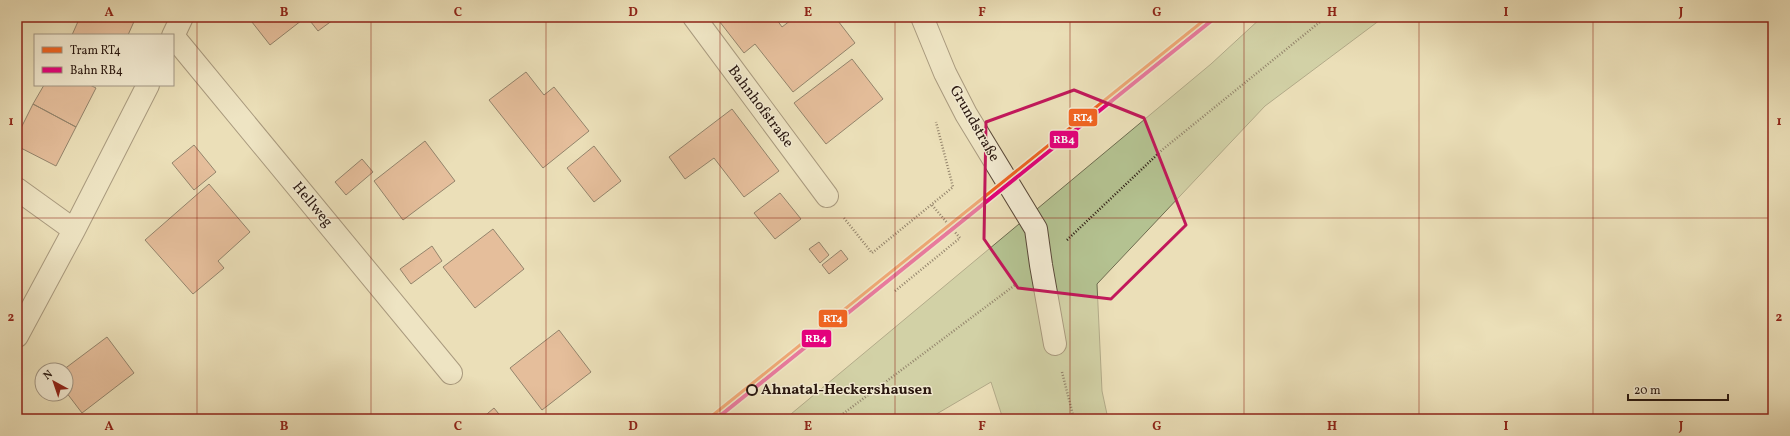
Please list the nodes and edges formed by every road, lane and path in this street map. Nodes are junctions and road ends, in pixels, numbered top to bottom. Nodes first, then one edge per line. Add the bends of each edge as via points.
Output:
1 (182, 17) edge
2 (694, 17) edge
3 (922, 17) edge
4 (1326, 17) edge
5 (174, 34) edge
6 (174, 37) edge
7 (147, 86) edge
8 (935, 120) dead end
9 (17, 189) edge
10 (826, 196) joint
11 (932, 205) junction
12 (74, 230) junction
13 (1041, 265) junction
14 (895, 291) dead end
15 (17, 336) edge
16 (1055, 344) joint
17 (451, 373) dead end
18 (836, 419) edge
19 (1074, 419) edge

1 - 5 street, Hellweg
2 - 10 street, Bahnhofstraße
3 - 13 street, Grundstraße via 945,73 966,114 1036,229
4 - 13 path via 1162,150
6 - 17 street, Hellweg
7 - 12 street
8 - 11 path via 953,187
9 - 12 street
10 - 11 path via 872,253
11 - 14 path via 960,238
12 - 15 street
13 - 16 street, Grundstraße
13 - 18 path
16 - 19 path

